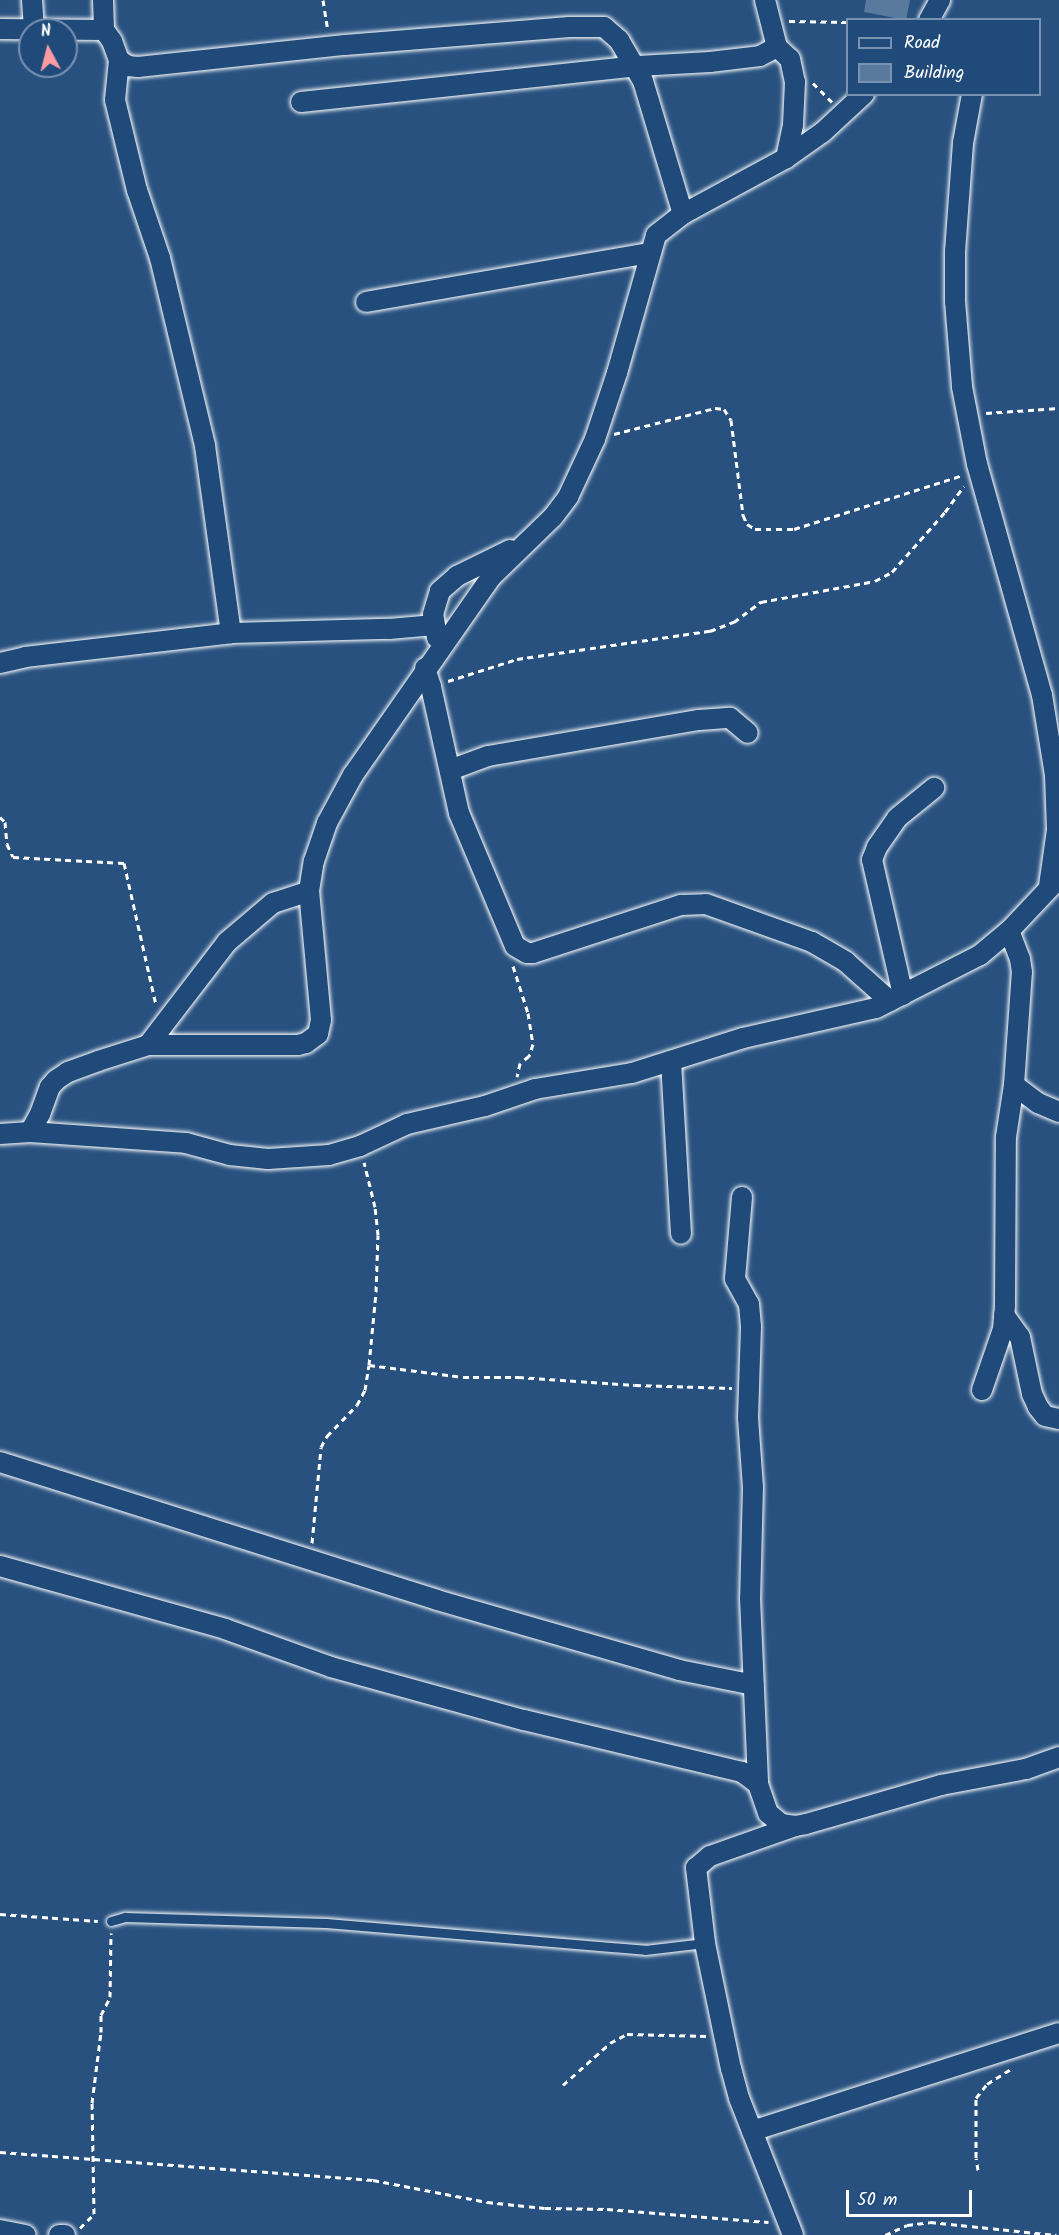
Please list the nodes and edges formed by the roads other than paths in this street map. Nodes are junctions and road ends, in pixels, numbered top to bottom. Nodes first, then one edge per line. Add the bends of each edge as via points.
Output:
1 (32, 0) edge
2 (103, 0) edge
3 (940, 0) edge
4 (768, 9) edge
5 (33, 18) edge
6 (931, 18) edge
7 (18, 28) edge
8 (0, 29) edge
9 (78, 29) edge
10 (104, 30) junction
11 (783, 54) junction
12 (119, 60) junction
13 (635, 68) junction
14 (862, 96) edge
15 (972, 96) edge
16 (301, 102) dead end
17 (786, 158) junction
18 (683, 214) junction
19 (649, 253) junction
20 (366, 302) dead end
21 (524, 543) junction
22 (435, 625) junction
23 (231, 633) junction
24 (439, 652) junction
25 (0, 663) edge
26 (428, 677) junction
27 (748, 733) dead end
28 (450, 770) junction
29 (1057, 776) edge
30 (934, 788) dead end
31 (1054, 882) edge
32 (309, 891) junction
33 (1009, 931) junction
34 (897, 998) junction
35 (148, 1045) junction
36 (671, 1061) junction
37 (1014, 1085) junction
38 (1059, 1112) edge
39 (30, 1132) junction
40 (0, 1134) edge
41 (742, 1197) dead end
42 (681, 1234) dead end
43 (1005, 1315) junction
44 (982, 1390) dead end
45 (1059, 1419) edge
46 (0, 1462) edge
47 (0, 1566) edge
48 (754, 1685) junction
49 (1059, 1757) edge
50 (758, 1784) junction
51 (795, 1826) junction
52 (111, 1921) road end
53 (705, 1943) junction
54 (1059, 2033) edge
55 (752, 2130) junction
56 (791, 2229) edge
57 (0, 2230) edge
58 (26, 2235) edge

1 - 5 street
2 - 10 street
3 - 6 street
4 - 11 street
7 - 8 street
9 - 10 street
10 - 12 street
11 - 13 street
11 - 17 street via 795,82
12 - 13 street via 138,68 345,45 604,27 619,40
12 - 23 street via 115,100 137,190 160,258 205,446
13 - 16 street
13 - 18 street via 643,81
14 - 17 street
15 - 29 street via 963,143 955,251 955,301 966,415 975,467 1042,695
17 - 18 street
18 - 19 street via 656,235
19 - 20 street
19 - 21 street via 636,310 595,439 568,497
21 - 22 street via 457,576 440,591 435,603
21 - 24 street via 491,577
22 - 23 street
22 - 24 street
23 - 25 street
24 - 26 street
26 - 28 street
26 - 32 street via 353,775 327,823
27 - 28 street via 730,718 699,720 488,756
28 - 34 street via 459,813 515,946 527,953 681,905 706,904 812,942
29 - 31 street
30 - 34 street via 897,818 872,860
31 - 33 street
32 - 35 street via 273,903 235,934
32 - 35 street via 321,1020 313,1039 298,1045
33 - 34 street via 980,955
33 - 37 street via 1022,972
34 - 36 street via 876,1008 743,1038
35 - 39 street via 68,1072 57,1080
36 - 39 street via 632,1073 547,1086 408,1124 329,1155 279,1160 230,1155 186,1143
36 - 42 street
37 - 38 street via 1038,1103
37 - 43 street via 1006,1137
39 - 40 street
41 - 48 street via 735,1279 751,1315 748,1418 753,1487 750,1598
43 - 44 street via 1004,1329
43 - 45 street via 1020,1337 1038,1407 1045,1416
46 - 48 street via 679,1670
47 - 50 street via 225,1629 332,1666 479,1708 742,1772
48 - 50 street
49 - 51 street
50 - 51 street via 771,1817 781,1824
51 - 53 street via 710,1856 696,1868
52 - 53 lane via 125,1917 326,1923 645,1950
53 - 55 street via 739,2098
54 - 55 street
55 - 56 street
57 - 58 street

